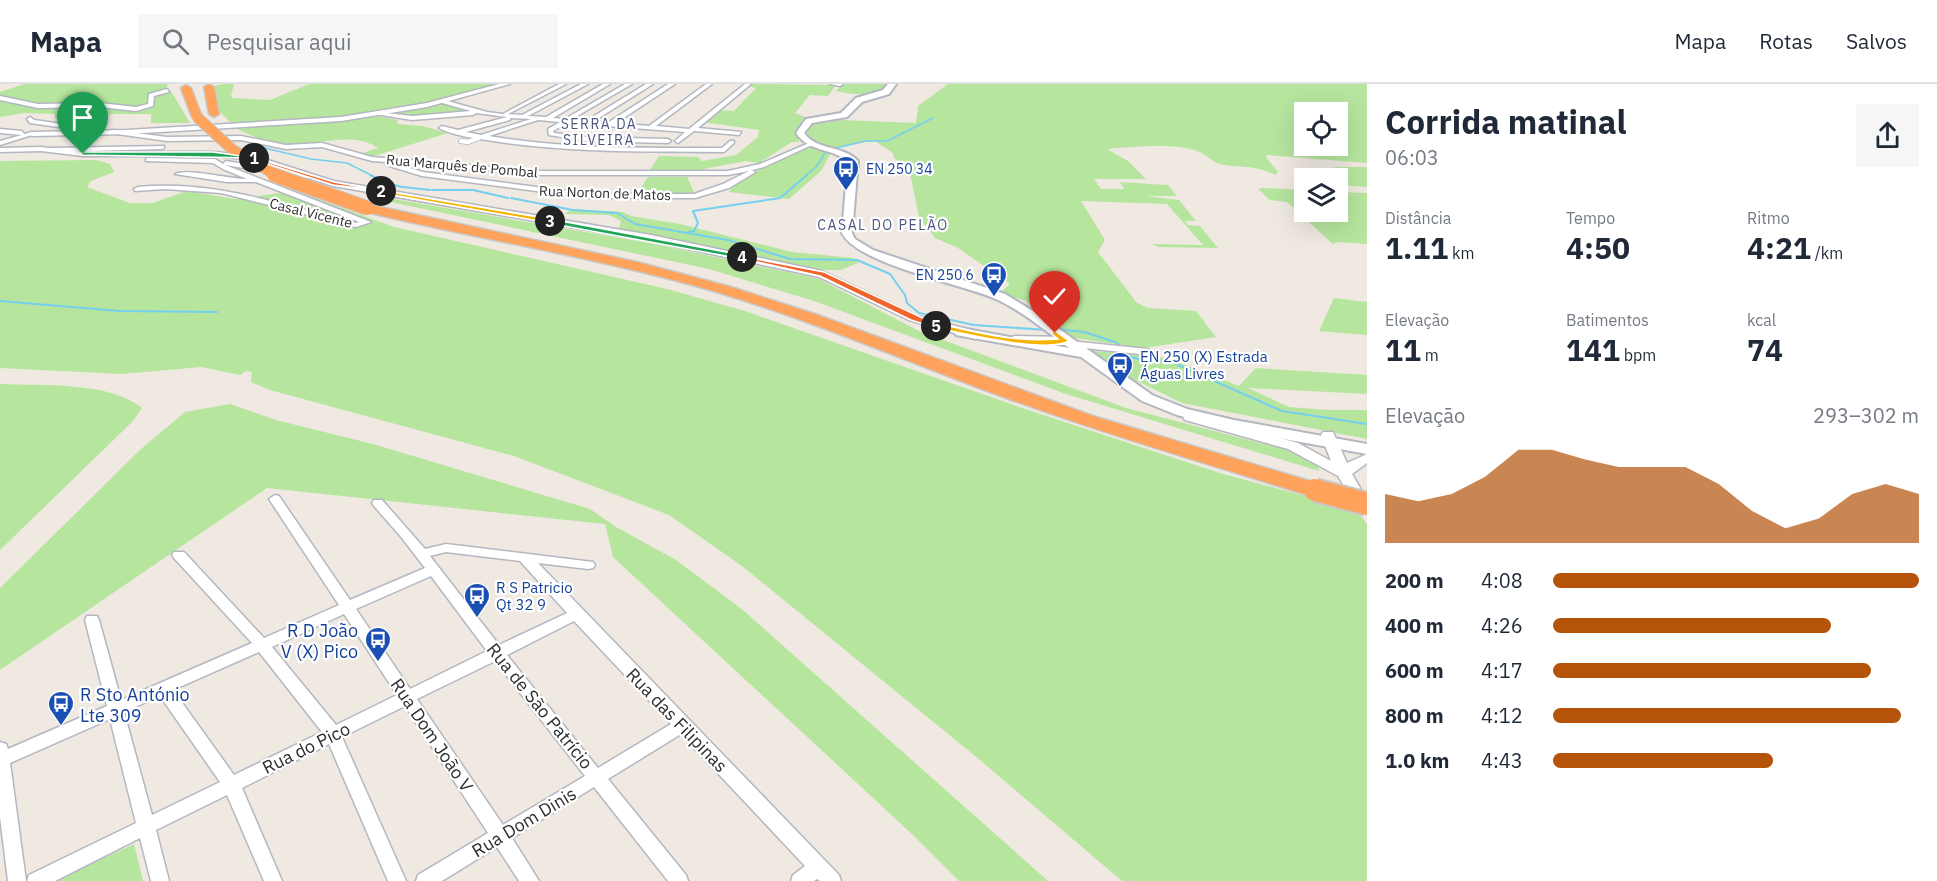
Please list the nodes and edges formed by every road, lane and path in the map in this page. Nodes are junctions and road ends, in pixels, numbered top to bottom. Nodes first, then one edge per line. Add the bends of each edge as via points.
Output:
1 (507, 84) edge
2 (563, 84) edge
3 (585, 84) edge
4 (607, 84) edge
5 (629, 84) edge
6 (650, 84) edge
7 (672, 84) edge
8 (709, 84) edge
9 (748, 84) edge
10 (833, 84) edge
11 (840, 84) edge
12 (892, 84) edge
13 (209, 87) dead end
14 (186, 88) dead end
15 (167, 91) dead end
16 (0, 98) edge
17 (444, 102) junction
18 (480, 112) junction
19 (378, 114) junction
20 (501, 115) junction
21 (524, 116) junction
22 (545, 118) junction
23 (30, 119) dead end
24 (568, 120) junction
25 (588, 122) junction
26 (609, 124) junction
27 (650, 128) junction
28 (569, 130) dead end
29 (691, 130) junction
30 (0, 131) edge
31 (112, 132) junction
32 (456, 132) junction
33 (551, 132) junction
34 (71, 133) junction
35 (739, 133) dead end
36 (32, 134) junction
37 (479, 138) junction
38 (461, 141) dead end
39 (667, 141) junction
40 (678, 141) junction
41 (3, 143) edge
42 (811, 144) junction
43 (162, 147) dead end
44 (656, 149) junction
45 (51, 150) junction
46 (372, 159) junction
47 (148, 160) dead end
48 (220, 162) junction
49 (760, 165) junction
50 (178, 174) dead end
51 (307, 176) junction
52 (258, 180) junction
53 (138, 189) dead end
54 (373, 206) junction
55 (961, 332) joint
56 (1060, 340) junction
57 (1148, 351) dead end
58 (1147, 398) junction
59 (1329, 439) junction
60 (1367, 442) edge
61 (1367, 449) edge
62 (1367, 458) edge
63 (1344, 473) junction
64 (1316, 484) junction
65 (1367, 491) edge
66 (275, 500) dead end
67 (378, 503) dead end
68 (1367, 504) edge
69 (1367, 514) edge
70 (422, 554) junction
71 (179, 555) dead end
72 (525, 558) junction
73 (588, 565) dead end
74 (432, 570) junction
75 (347, 608) junction
76 (576, 615) junction
77 (92, 620) dead end
78 (262, 645) junction
79 (497, 653) junction
80 (163, 688) junction
81 (407, 698) junction
82 (115, 709) junction
83 (683, 725) junction
84 (333, 734) junction
85 (0, 756) edge
86 (598, 778) junction
87 (232, 784) junction
88 (146, 827) junction
89 (500, 836) junction
90 (818, 867) junction
91 (16, 881) edge
92 (36, 881) edge
93 (160, 881) edge
94 (273, 881) edge
95 (397, 881) edge
96 (425, 881) edge
97 (530, 881) edge
98 (679, 881) edge
99 (800, 881) edge
100 (832, 881) edge

1 - 17 street
2 - 20 street
3 - 21 street
4 - 22 street
5 - 24 street
6 - 25 street
7 - 26 street
8 - 27 street
9 - 29 street
10 - 11 street
12 - 42 main road via 886,92 859,100 844,115 809,121 800,133
13 - 54 highway via 214,114 228,136 254,155
14 - 54 highway, bridge via 197,117 214,138 243,158 298,186
15 - 16 street via 151,95 151,105 136,109 39,106
17 - 18 street
17 - 19 street
18 - 19 street via 412,118
18 - 20 street
19 - 31 street
20 - 21 street
20 - 32 street via 442,128
21 - 22 street
21 - 32 street
22 - 24 street
22 - 37 street
23 - 34 street via 67,126
24 - 25 street
24 - 33 street
25 - 26 street
26 - 27 street
27 - 29 street
28 - 33 street
29 - 35 street
29 - 40 street
30 - 36 street
31 - 34 street
31 - 46 street, Rua Marquês de Pombal via 167,139 241,138 286,147 328,145
32 - 37 street
33 - 39 street via 586,139
34 - 36 street
36 - 41 street
37 - 38 street
37 - 44 street
39 - 40 street
39 - 44 street
40 - 44 street via 732,142 724,150
41 - 45 street
42 - 49 street, Rua Marquês de Pombal
42 - 56 main road via 843,153 853,161 847,233 851,242 869,252 1001,297
43 - 45 street
45 - 51 street via 243,156
46 - 49 street, Rua Marquês de Pombal via 639,174 706,174
46 - 49 street, Rua Norton de Matos via 409,172 507,187 577,195 653,197 703,194 726,186
47 - 48 street, Casal Vicente
48 - 51 street
48 - 52 street, Casal Vicente via 225,168
50 - 52 street, Casal Vicente via 240,183
51 - 55 street via 651,238 822,274 913,318
52 - 53 street, Casal Vicente via 367,222 356,225 248,197 196,189
54 - 64 highway via 440,227 619,262 725,289 1053,409
55 - 56 main road
56 - 57 street
56 - 58 main road
58 - 59 main road via 1201,417
58 - 63 street via 1172,411 1293,446
59 - 60 main road
59 - 61 main road
59 - 63 street
62 - 63 street
63 - 69 street
64 - 65 highway
64 - 68 highway, bridge
66 - 75 street, Rua Dom João V
67 - 70 street, Rua de São Patrício
70 - 72 street via 446,548
70 - 74 street, Rua de São Patrício
71 - 78 street
72 - 73 street
72 - 76 street, Rua das Filipinas
74 - 75 street
74 - 79 street, Rua de São Patrício
75 - 78 street
75 - 81 street, Rua Dom João V
76 - 79 street, Rua do Pico
76 - 83 street, Rua das Filipinas
77 - 82 street
78 - 80 street
78 - 84 street
79 - 81 street, Rua do Pico
79 - 86 street, Rua de São Patrício
80 - 82 street
80 - 87 street
81 - 84 street, Rua do Pico
81 - 89 street, Rua Dom João V
82 - 85 street
82 - 88 street
83 - 86 street, Rua Dom Dinis
83 - 90 street, Rua das Filipinas
84 - 87 street, Rua do Pico
84 - 95 street
85 - 91 street
86 - 89 street, Rua Dom Dinis
86 - 98 street, Rua de São Patrício
87 - 88 street, Rua do Pico
87 - 94 street
88 - 92 street, Rua do Pico
88 - 93 street
89 - 96 street, Rua Dom Dinis
89 - 97 street, Rua Dom João V
90 - 99 street
90 - 100 street, Rua das Filipinas

